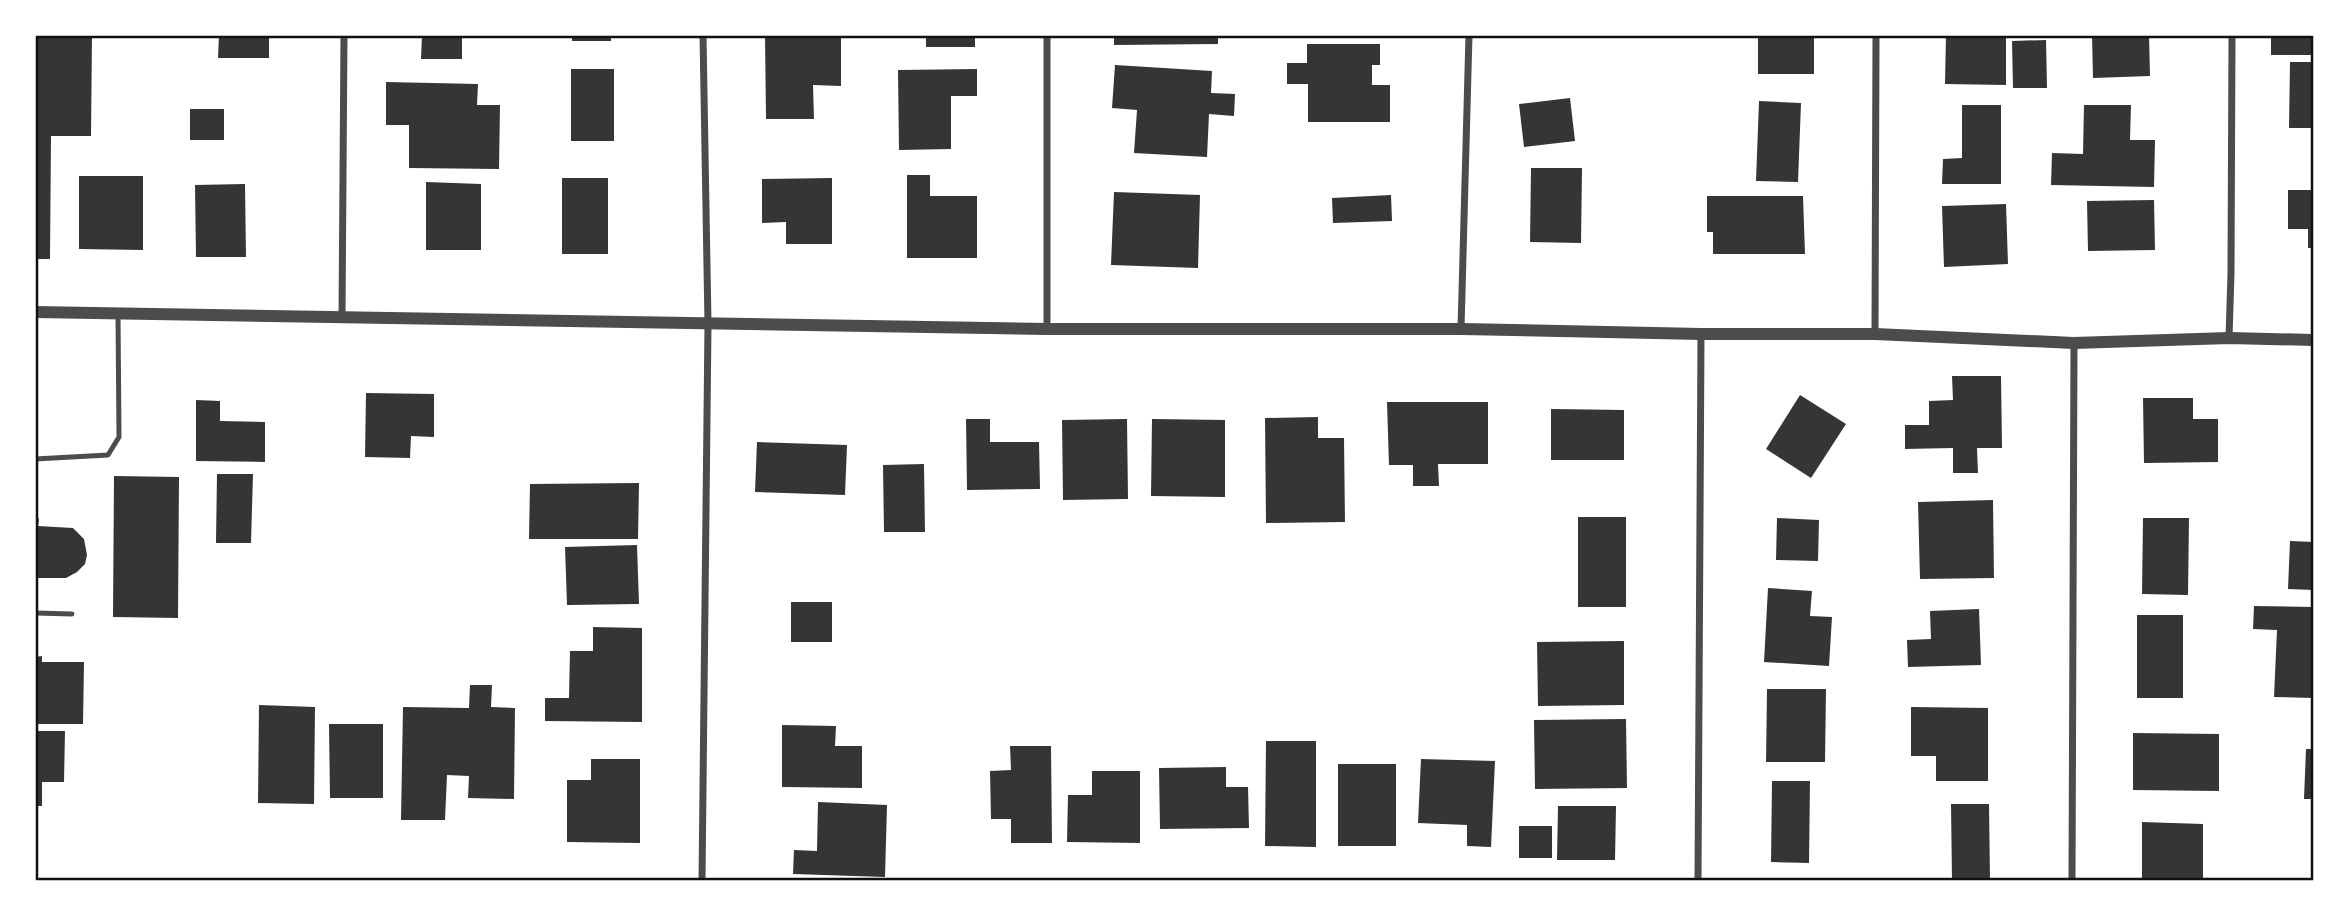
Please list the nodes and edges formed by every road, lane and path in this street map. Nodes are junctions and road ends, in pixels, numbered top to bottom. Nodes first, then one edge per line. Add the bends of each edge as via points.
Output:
1 (344, 35) edge
2 (704, 35) edge
3 (1047, 35) edge
4 (1469, 35) edge
5 (1876, 35) edge
6 (2232, 35) edge
7 (35, 313) edge
8 (118, 313) junction
9 (342, 317) junction
10 (708, 324) junction
11 (1047, 328) junction
12 (1461, 330) junction
13 (1700, 334) junction
14 (1875, 334) junction
15 (2229, 338) junction
16 (2314, 340) edge
17 (2074, 343) junction
18 (35, 459) edge
19 (35, 613) edge
20 (72, 614) dead end
21 (702, 881) edge
22 (1698, 881) edge
23 (2072, 881) edge

1 - 9 street
2 - 10 street
3 - 11 street
4 - 12 street
5 - 14 street
6 - 15 street
7 - 8 street
8 - 9 street
8 - 18 lane via 119,437 108,455
9 - 10 street
10 - 11 street
10 - 21 street
11 - 12 street
12 - 13 street
13 - 14 street
13 - 22 street
14 - 17 street
15 - 16 street
15 - 17 street
17 - 23 street
19 - 20 lane

